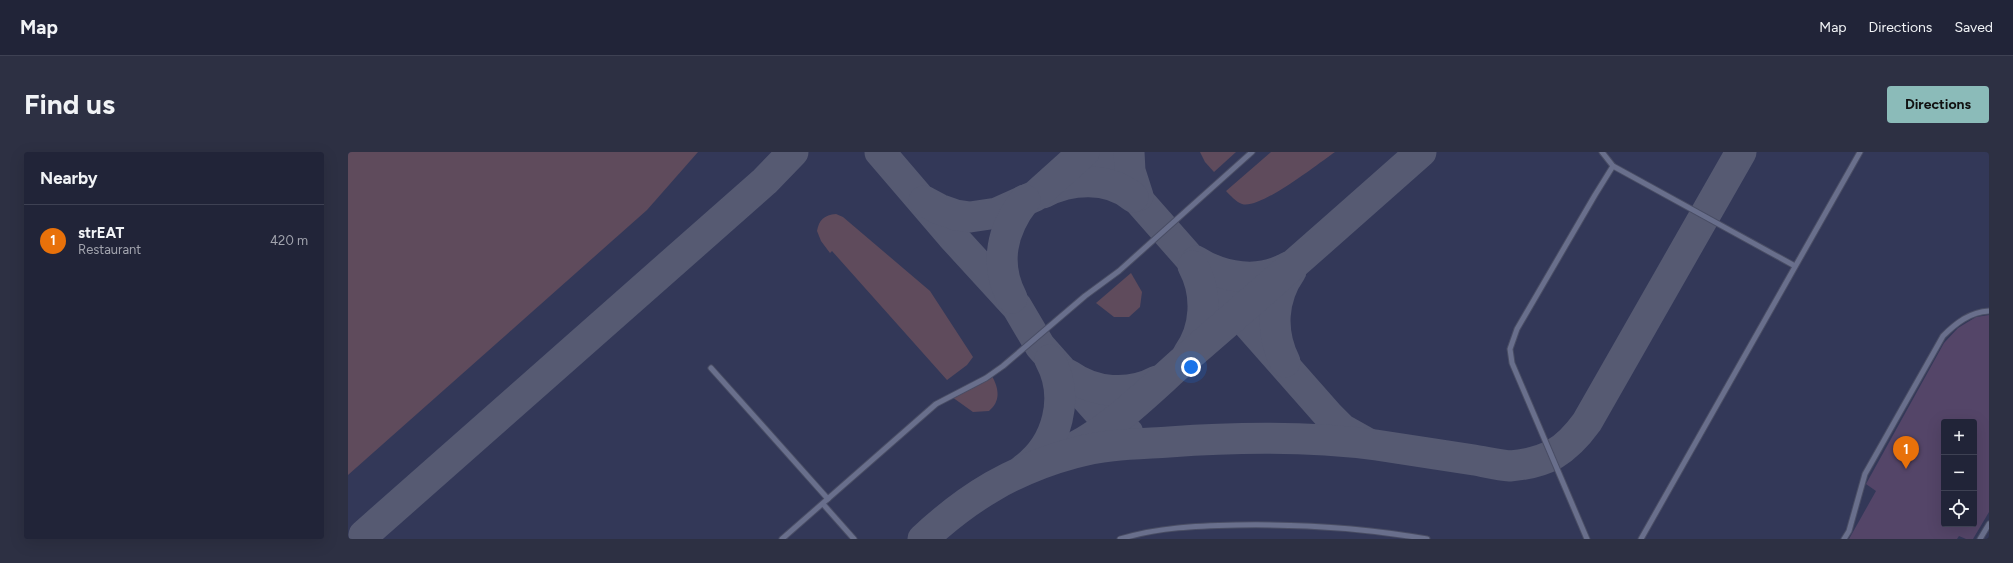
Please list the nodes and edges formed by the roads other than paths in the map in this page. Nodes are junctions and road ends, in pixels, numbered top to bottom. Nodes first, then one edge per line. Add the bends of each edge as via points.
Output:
1 (1252, 152) edge
2 (1602, 152) edge
3 (1860, 152) edge
4 (1613, 166) junction
5 (1795, 266) junction
6 (1989, 310) edge
7 (711, 368) dead end
8 (828, 500) junction
9 (823, 504) junction
10 (1989, 524) edge
11 (782, 539) edge
12 (854, 539) edge
13 (1120, 539) edge
14 (1427, 539) edge
15 (1587, 539) edge
16 (1641, 539) edge
17 (1844, 539) edge
18 (1980, 539) edge

1 - 8 lane via 1119,271 1085,296 1003,366 986,378 936,404
2 - 4 lane
3 - 5 lane
4 - 5 lane
4 - 15 lane via 1518,329 1510,349 1512,363
5 - 16 lane
6 - 17 lane via 1979,311 1957,322 1943,336 1865,474 1849,531
7 - 8 lane
8 - 9 lane
9 - 11 lane
9 - 12 lane
10 - 18 lane
13 - 14 lane via 1170,528 1279,524 1353,529

